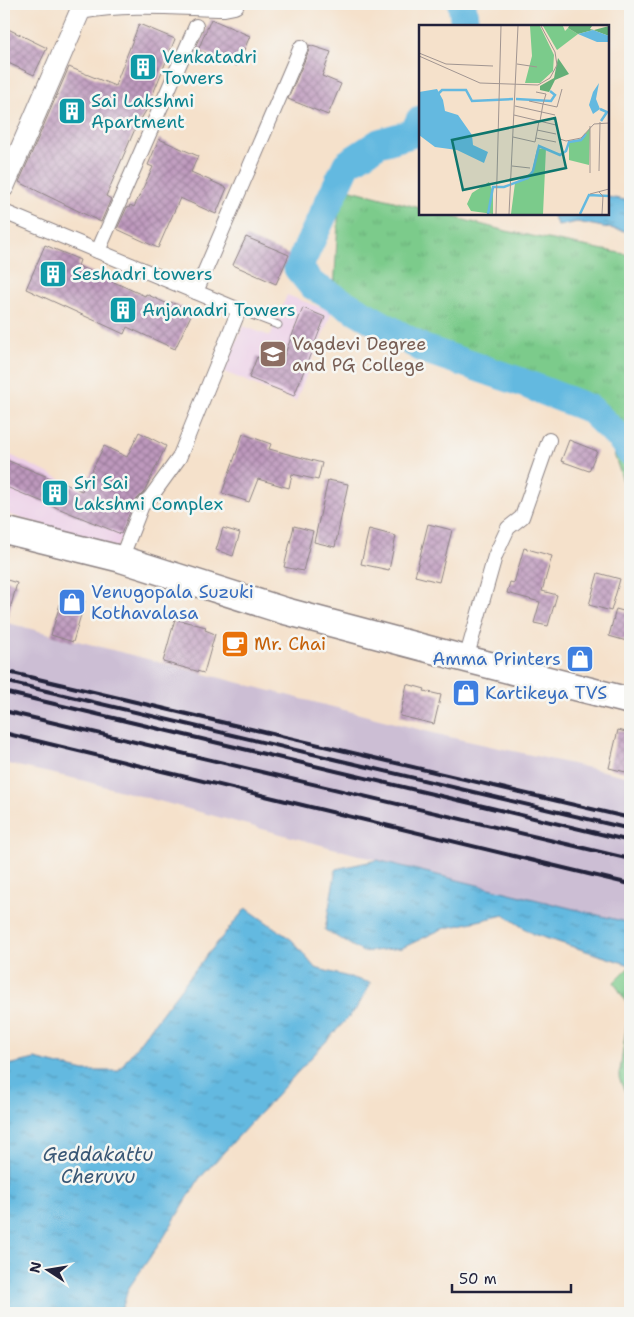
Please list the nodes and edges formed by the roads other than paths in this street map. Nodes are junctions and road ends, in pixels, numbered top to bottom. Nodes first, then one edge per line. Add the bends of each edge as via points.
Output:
1 (234, 4) edge
2 (196, 26) dead end
3 (301, 47) dead end
4 (4, 187) edge
5 (4, 212) edge
6 (98, 251) junction
7 (196, 292) junction
8 (239, 310) junction
9 (278, 325) dead end
10 (549, 440) dead end
11 (4, 530) edge
12 (121, 559) junction
13 (466, 660) junction
14 (630, 701) edge

1 - 4 street via 126,4 81,9
2 - 6 street
3 - 7 street
5 - 6 street
6 - 7 street
7 - 8 street
8 - 9 lane
8 - 12 street via 180,458 142,505
10 - 13 street via 522,517 508,528 495,556
11 - 12 highway
12 - 13 highway via 285,611
13 - 14 highway

